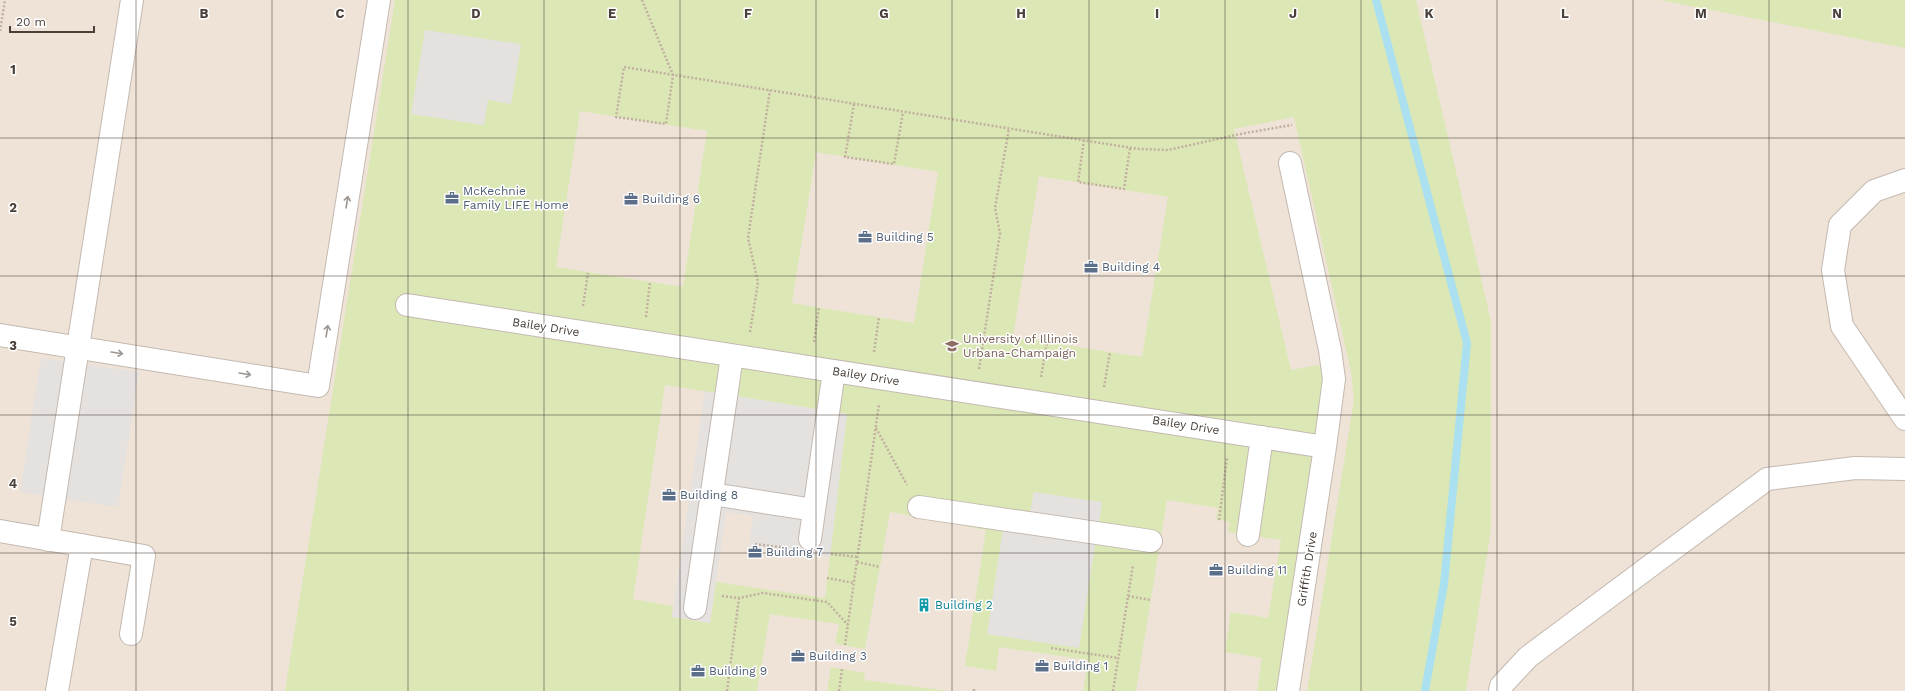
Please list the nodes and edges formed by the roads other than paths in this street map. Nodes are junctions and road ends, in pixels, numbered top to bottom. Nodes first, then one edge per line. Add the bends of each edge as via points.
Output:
1 (132, 0) edge
2 (379, 0) edge
3 (1290, 163) dead end
4 (1905, 180) edge
5 (407, 305) dead end
6 (0, 335) edge
7 (78, 347) junction
8 (732, 356) junction
9 (834, 371) junction
10 (1905, 419) edge
11 (1262, 437) junction
12 (1326, 447) junction
13 (1905, 469) edge
14 (712, 494) junction
15 (919, 506) road end
16 (814, 510) junction
17 (0, 532) edge
18 (1248, 535) dead end
19 (810, 539) dead end
20 (48, 540) junction
21 (1151, 541) dead end
22 (82, 545) junction
23 (697, 601) road end
24 (131, 634) dead end
25 (57, 691) edge
26 (1288, 691) edge
27 (1500, 691) edge

1 - 7 street
7 -> 2 street via 318,386
3 - 12 street, Griffith Drive via 1334,379
4 - 10 street via 1874,191 1840,225 1833,270 1842,326
5 - 8 street, Bailey Drive
6 - 7 street
7 - 20 street
8 - 9 street, Bailey Drive
8 - 14 street
9 - 11 street, Bailey Drive
9 - 16 street
11 - 12 street, Bailey Drive
11 - 18 street
12 - 26 street, Griffith Drive
13 - 27 street via 1855,468 1767,479 1528,657 1501,686
14 - 16 street
14 - 23 street
15 - 21 street
16 - 19 street
17 - 20 street
20 - 22 street
22 - 24 street via 144,556
22 - 25 street

